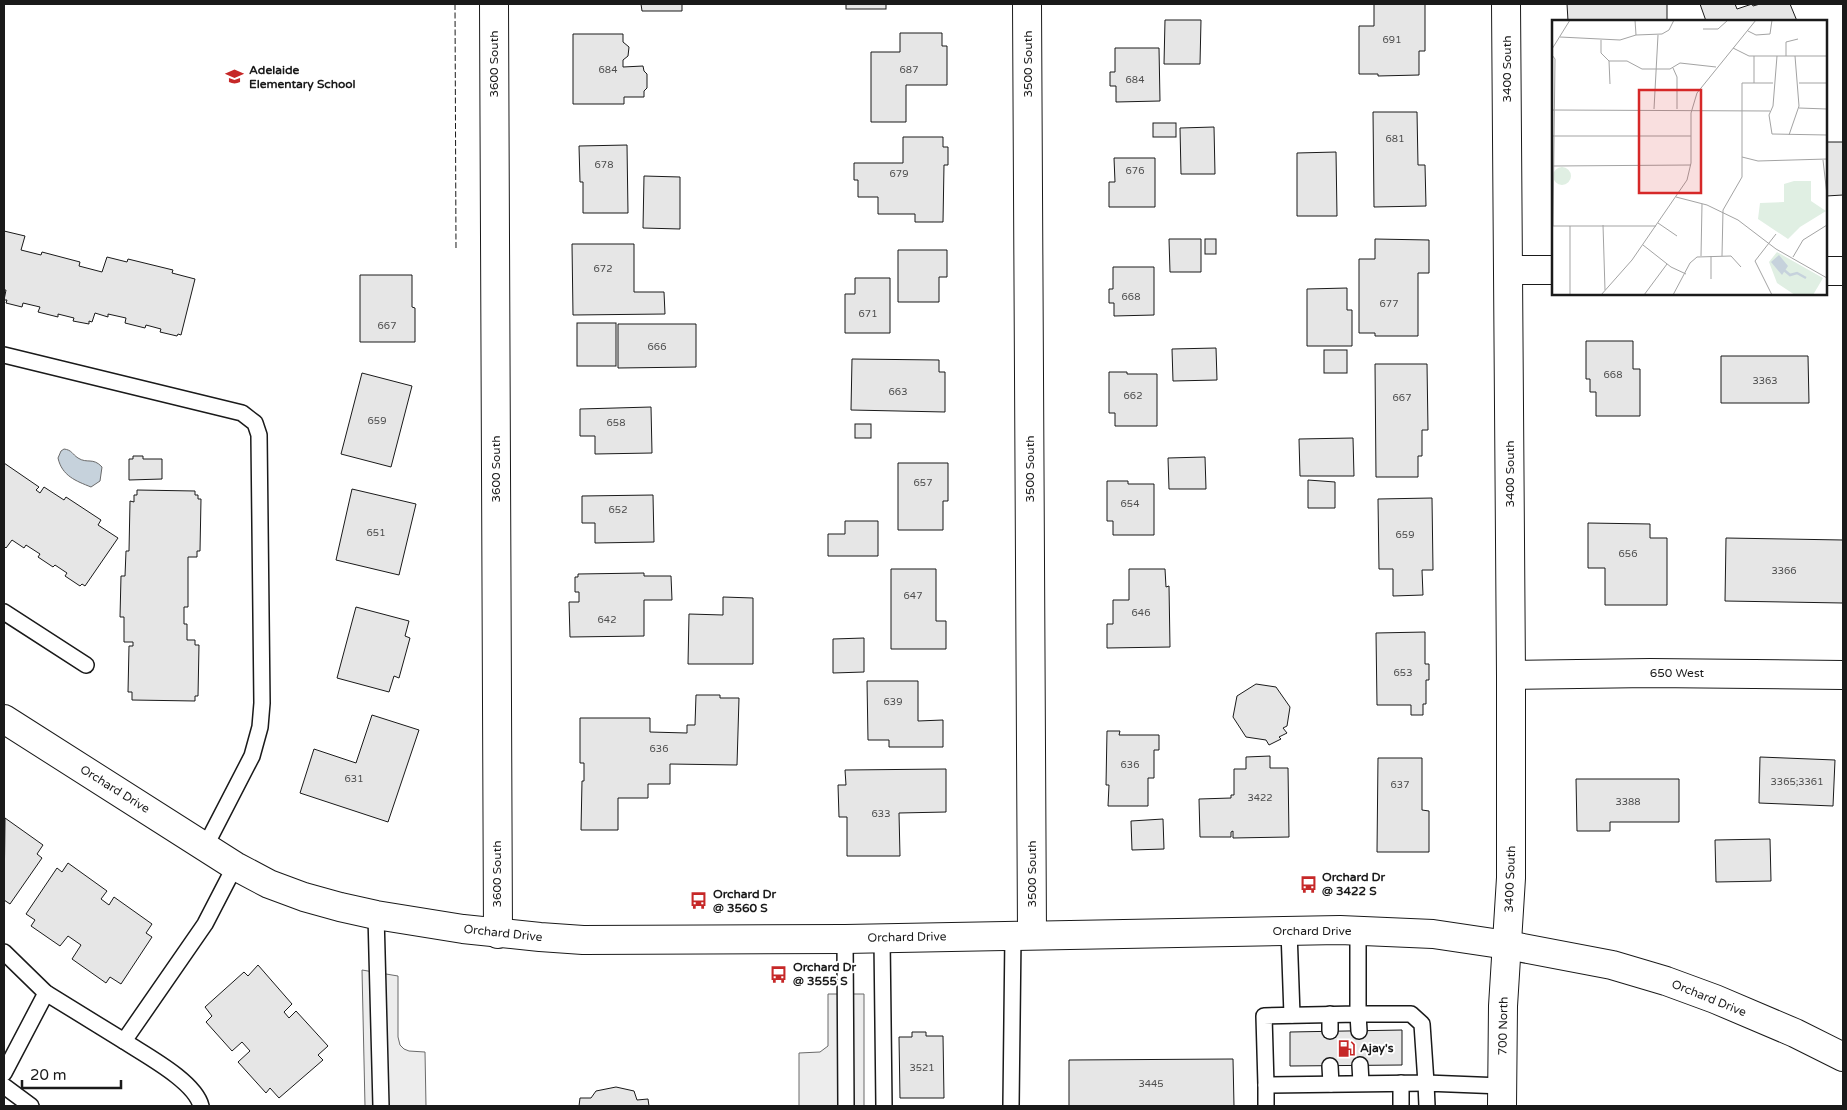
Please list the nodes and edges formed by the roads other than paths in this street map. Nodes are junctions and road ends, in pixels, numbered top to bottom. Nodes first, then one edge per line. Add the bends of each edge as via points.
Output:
1 (494, 4) edge
2 (1027, 4) edge
3 (1506, 4) edge
4 (1508, 270) junction
5 (1552, 270) edge
6 (1827, 271) edge
7 (1843, 271) edge
8 (4, 355) edge
9 (4, 612) edge
10 (86, 665) dead end
11 (1511, 675) junction
12 (1843, 675) edge
13 (4, 718) edge
14 (205, 847) junction
15 (235, 866) junction
16 (376, 915) junction
17 (1358, 930) junction
18 (1289, 931) junction
19 (498, 934) junction
20 (1023, 935) junction
21 (882, 938) junction
22 (845, 939) junction
23 (1507, 945) junction
24 (4, 952) edge
25 (46, 993) junction
26 (1330, 1014) junction
27 (1358, 1014) junction
28 (1292, 1015) junction
29 (1330, 1031) dead end
30 (1359, 1031) dead end
31 (124, 1041) junction
32 (1843, 1057) edge
33 (1360, 1065) dead end
34 (1330, 1066) dead end
35 (4, 1073) edge
36 (1361, 1083) junction
37 (1401, 1083) junction
38 (1426, 1083) junction
39 (1331, 1084) junction
40 (1266, 1085) junction
41 (4, 1086) edge
42 (1502, 1096) edge
43 (31, 1106) edge
44 (201, 1106) edge
45 (381, 1106) edge
46 (846, 1106) edge
47 (884, 1106) edge
48 (1011, 1106) edge
49 (1266, 1106) edge
50 (1401, 1106) edge
51 (1427, 1106) edge

1 - 19 street, 3600 South
2 - 20 street, 3500 South
3 - 4 street, 3400 South
4 - 5 street
4 - 11 street, 3400 South
6 - 7 street
8 - 14 lane via 242,413 255,423 259,435 260,727 252,756
9 - 10 lane
11 - 12 street, 650 West
11 - 23 street, 3400 South via 1511,878
13 - 14 street, Orchard Drive
14 - 15 street, Orchard Drive
15 - 16 street, Orchard Drive via 304,897
15 - 31 lane via 205,924
16 - 19 street, Orchard Drive
16 - 45 lane
17 - 18 street, Orchard Drive
17 - 23 street, Orchard Drive via 1433,934
17 - 27 lane
18 - 20 street, Orchard Drive
18 - 28 lane
19 - 22 street, Orchard Drive via 583,940
20 - 21 street, Orchard Drive
20 - 48 lane
21 - 22 street, Orchard Drive
21 - 47 lane
22 - 46 lane
23 - 32 street, Orchard Drive via 1612,965 1666,980
23 - 42 street, 700 North
24 - 25 lane
25 - 31 lane
25 - 35 lane
26 - 27 lane
26 - 28 lane
26 - 29 lane
27 - 30 lane
27 - 38 lane via 1411,1014 1422,1024
28 - 40 lane via 1264,1016
31 - 44 lane via 168,1070 199,1098
33 - 36 lane
34 - 39 lane
36 - 37 lane
36 - 39 lane
37 - 38 lane
37 - 50 lane
38 - 42 lane
38 - 51 lane
39 - 40 lane
40 - 49 lane
41 - 43 lane

